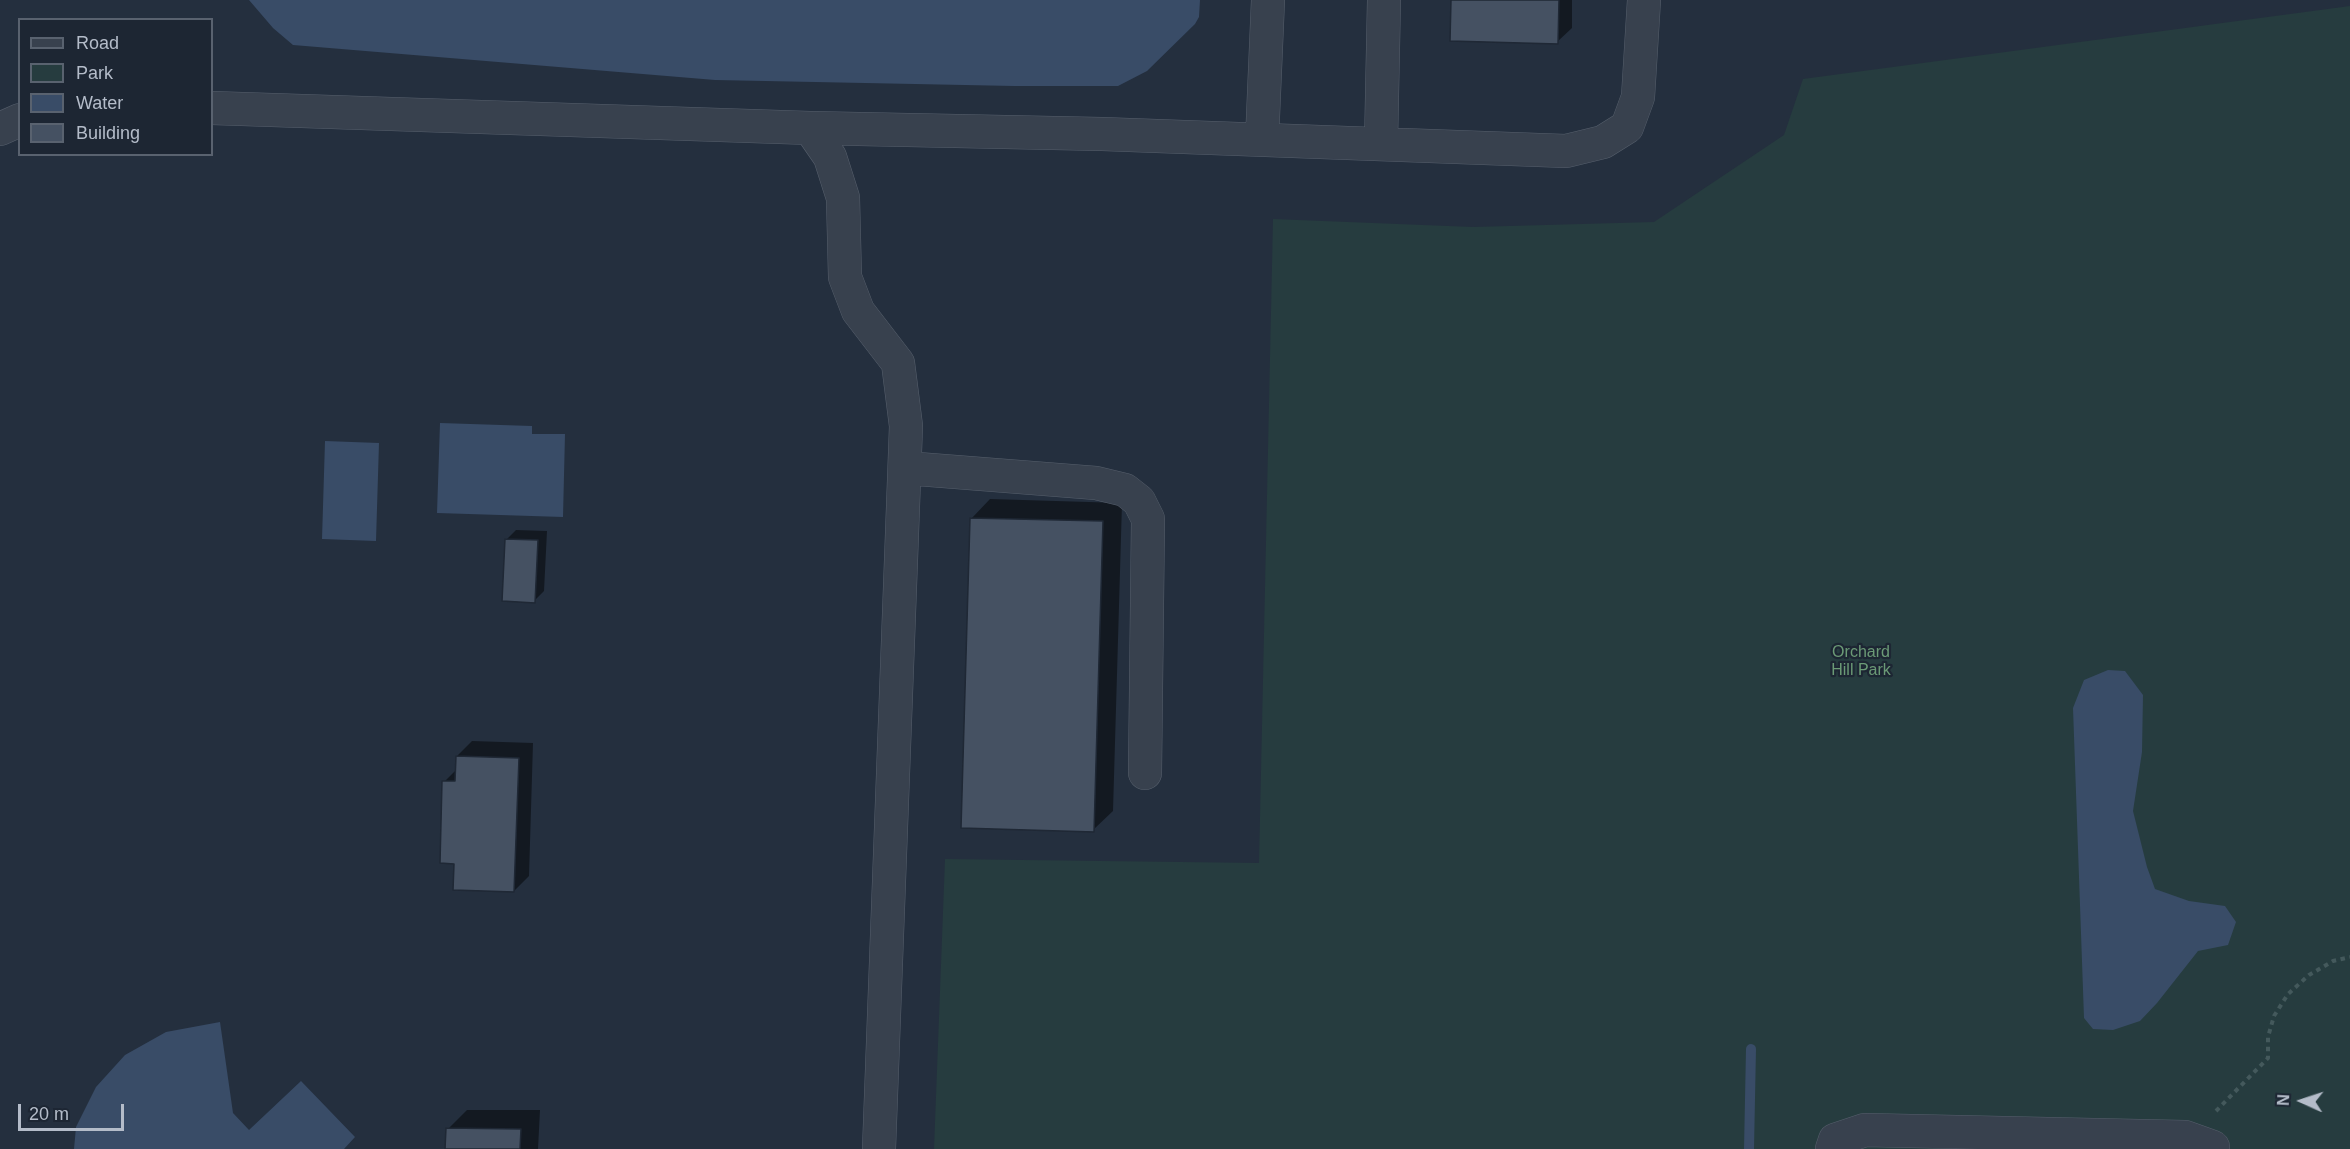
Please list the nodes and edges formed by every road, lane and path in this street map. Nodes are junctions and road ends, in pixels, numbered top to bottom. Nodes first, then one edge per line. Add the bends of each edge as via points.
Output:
1 (1268, 0) edge
2 (1384, 0) edge
3 (1644, 0) edge
4 (213, 108) edge
5 (18, 121) edge
6 (810, 128) junction
7 (0, 129) edge
8 (1262, 140) junction
9 (1381, 144) junction
10 (905, 468) junction
11 (1145, 773) dead end
12 (2350, 957) edge
13 (2215, 1111) dead end
14 (879, 1149) edge
15 (1832, 1149) edge
16 (2213, 1149) edge

1 - 8 lane
2 - 9 lane
3 - 9 lane via 1638,97 1627,127 1604,142 1566,151
4 - 6 lane
5 - 7 lane
6 - 8 lane
6 - 10 lane via 830,158 843,198 845,277 858,311 898,363 906,426
8 - 9 lane
10 - 11 lane via 1096,483 1125,490 1139,501 1148,519
10 - 14 lane
12 - 13 path via 2333,961 2309,975 2289,994 2274,1016 2268,1036 2268,1058
15 - 16 lane via 1835,1140 1865,1130 2186,1137

